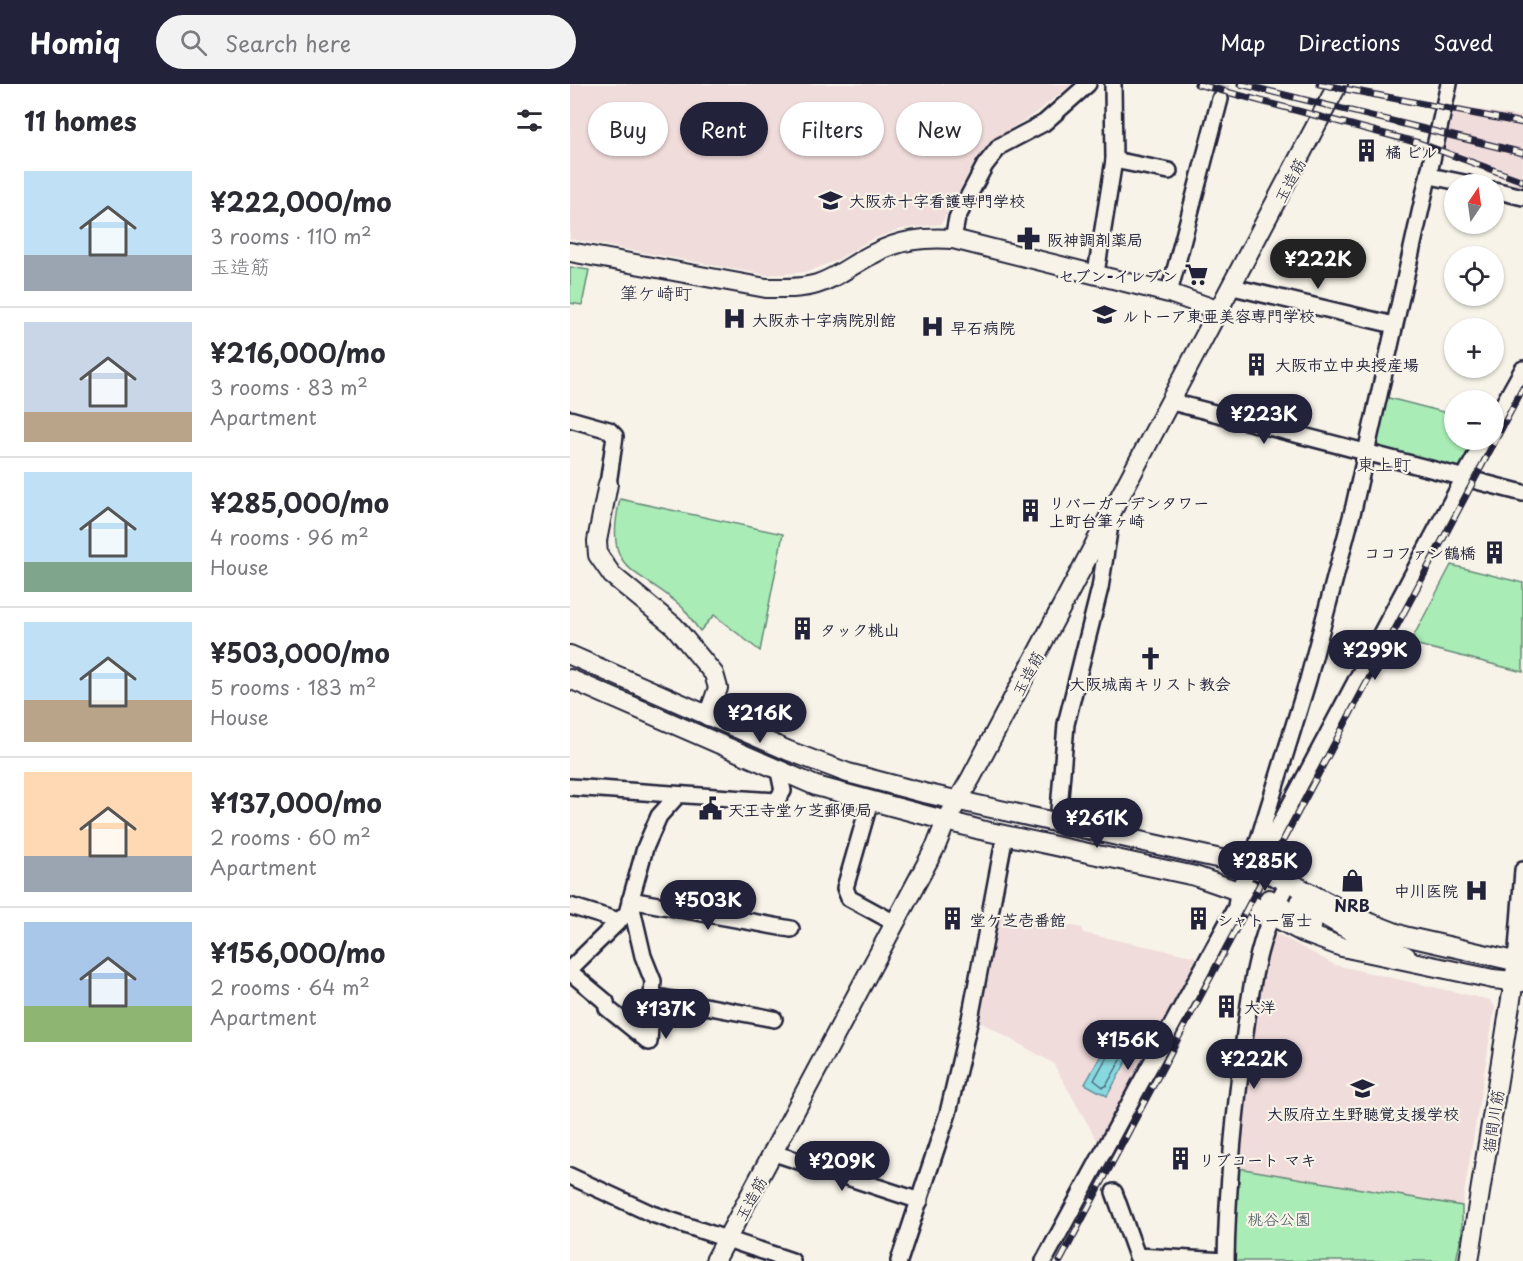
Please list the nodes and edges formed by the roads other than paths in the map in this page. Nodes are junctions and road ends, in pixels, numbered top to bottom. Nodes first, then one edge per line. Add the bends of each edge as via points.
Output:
1 (1088, 84) edge
2 (1113, 84) edge
3 (1338, 84) edge
4 (1449, 84) edge
5 (1220, 99) tunnel mouth
6 (1114, 160) junction
7 (1169, 171) dead end
8 (1430, 176) junction
9 (1444, 179) edge
10 (1504, 192) edge
11 (1523, 196) edge
12 (953, 239) junction
13 (570, 252) edge
14 (1096, 273) junction
15 (1233, 286) junction
16 (1169, 293) junction
17 (1220, 311) junction
18 (1394, 324) junction
19 (1523, 369) edge
20 (1172, 402) junction
21 (1504, 403) edge
22 (570, 419) edge
23 (1479, 450) edge
24 (1366, 455) junction
25 (1464, 478) junction
26 (608, 484) joint
27 (1523, 493) edge
28 (1112, 513) junction
29 (570, 656) edge
30 (570, 679) edge
31 (708, 716) junction
32 (779, 772) junction
33 (570, 787) edge
34 (677, 796) junction
35 (958, 799) junction
36 (870, 801) junction
37 (946, 821) junction
38 (1058, 822) junction
39 (1005, 835) junction
40 (1252, 869) junction
41 (1523, 870) edge
42 (1244, 890) junction
43 (1278, 898) junction
44 (630, 900) junction
45 (570, 906) edge
46 (619, 921) junction
47 (895, 923) junction
48 (791, 929) dead end
49 (1416, 961) junction
50 (570, 971) edge
51 (1519, 972) edge
52 (652, 996) junction
53 (774, 1019) dead end
54 (774, 1153) junction
55 (570, 1176) edge
56 (1114, 1192) dead end
57 (920, 1201) junction
58 (728, 1238) junction
59 (715, 1261) edge
60 (792, 1261) edge
61 (898, 1261) edge
62 (1044, 1261) edge
63 (1226, 1261) edge
64 (1469, 1261) edge

1 - 12 street via 1044,123 1000,146 957,218
2 - 6 street
3 - 15 street, 玉造筋
4 - 8 street
5 - 16 street
6 - 7 street
6 - 14 street
8 - 9 street
8 - 18 street
10 - 11 street
12 - 13 street via 904,241 816,284 790,288 766,288
12 - 14 street
14 - 16 street
15 - 17 street, 玉造筋
15 - 18 street
16 - 17 street
17 - 20 street, 玉造筋
18 - 24 street
19 - 21 street
20 - 24 street
20 - 28 street, 玉造筋
22 - 26 street via 609,429 615,436
23 - 25 street
24 - 25 street
24 - 40 street via 1308,680
25 - 27 street
25 - 40 street
26 - 31 street via 598,555 612,575 674,626 714,674 718,688
28 - 35 street, 玉造筋
28 - 38 street via 1100,588 1066,724
29 - 31 street
30 - 32 street
31 - 35 street via 848,773
32 - 34 street via 783,791 776,801
32 - 36 street
33 - 34 street
34 - 44 street via 659,816
35 - 37 street, 玉造筋
35 - 38 street
36 - 37 street
36 - 47 street via 845,888 849,898
37 - 39 street
37 - 47 street, 玉造筋
38 - 40 street
39 - 42 street
39 - 57 street via 970,1019 948,1113
40 - 42 street
40 - 43 street
41 - 51 street, 猫間川筋
42 - 43 street via 1242,900
42 - 62 street
43 - 49 street
43 - 49 street via 1304,933 1373,956
43 - 51 street via 1355,917
43 - 63 street via 1250,993 1228,1171
44 - 46 street
44 - 48 street
44 - 52 street via 653,981
45 - 46 street
46 - 50 street
47 - 54 street, 玉造筋
49 - 51 street via 1493,979
50 - 52 street via 649,1042
51 - 64 street, 猫間川筋
52 - 53 street
54 - 57 street
54 - 58 street, 玉造筋
55 - 58 street via 652,1214
56 - 63 street via 1137,1256
57 - 61 street
58 - 59 street, 玉造筋
58 - 60 street

